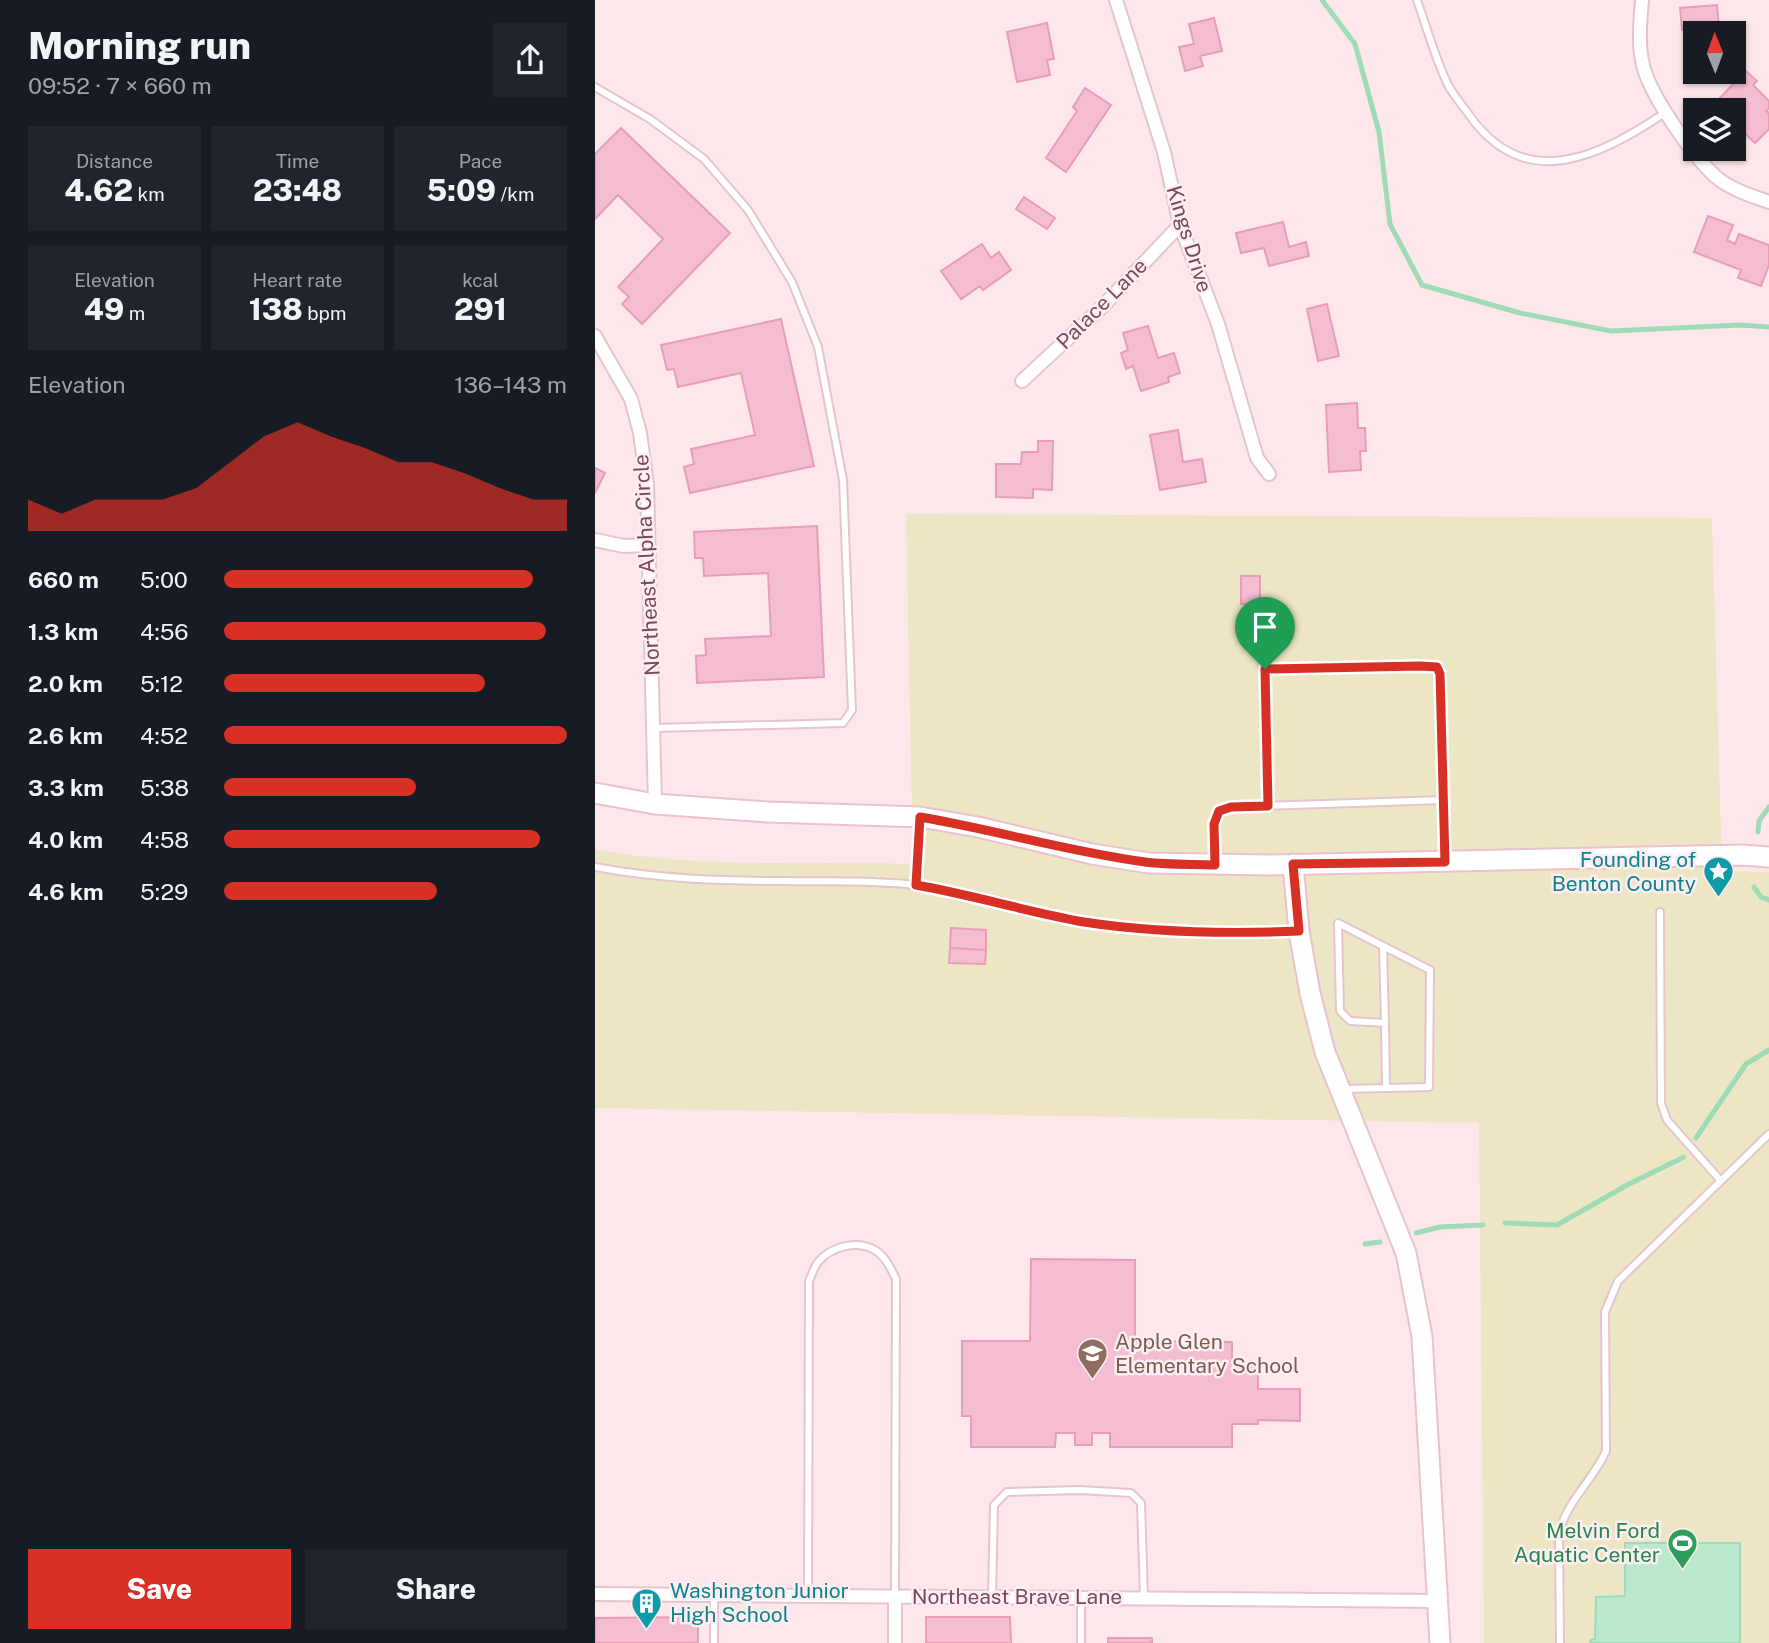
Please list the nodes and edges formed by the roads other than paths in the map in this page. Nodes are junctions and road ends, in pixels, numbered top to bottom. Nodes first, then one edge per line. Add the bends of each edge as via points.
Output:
1 (1116, 0) edge
2 (1417, 0) edge
3 (1642, 0) edge
4 (595, 87) edge
5 (1666, 112) junction
6 (1769, 202) edge
7 (1180, 225) junction
8 (595, 336) edge
9 (1022, 381) dead end
10 (1269, 474) dead end
11 (595, 540) edge
12 (648, 545) junction
13 (653, 728) junction
14 (595, 793) edge
15 (1444, 800) junction
16 (656, 804) junction
17 (1268, 806) junction
18 (920, 817) junction
19 (1769, 857) edge
20 (1445, 862) junction
21 (1293, 864) junction
22 (1215, 865) junction
23 (595, 867) edge
24 (916, 885) junction
25 (1660, 912) dead end
26 (1299, 931) junction
27 (1383, 946) junction
28 (1385, 1023) junction
29 (1386, 1088) junction
30 (1339, 1089) junction
31 (1769, 1134) edge
32 (1721, 1181) junction
33 (595, 1594) edge
34 (714, 1595) junction
35 (895, 1596) junction
36 (808, 1597) junction
37 (992, 1597) junction
38 (1081, 1598) junction
39 (1145, 1598) junction
40 (1439, 1601) junction
41 (714, 1643) edge
42 (895, 1643) edge
43 (1081, 1643) edge
44 (1440, 1643) edge
45 (1560, 1643) edge

1 - 7 street, Kings Drive via 1164,152
2 - 5 lane via 1449,88 1477,126 1515,155 1550,162 1584,156
3 - 5 street via 1639,40 1645,73
4 - 13 lane via 650,119 703,159 748,210 792,282 818,347 843,480 852,710 843,723
5 - 6 street via 1717,178
7 - 9 street, Palace Lane via 1104,306
7 - 10 street, Kings Drive via 1217,324 1257,458
8 - 12 street, Northeast Alpha Circle via 631,399 640,433
11 - 12 street
12 - 13 street, Northeast Alpha Circle
13 - 16 street, Northeast Alpha Circle
14 - 16 street
15 - 17 lane
15 - 17 lane via 1437,667 1265,669
15 - 20 lane
16 - 18 street
17 - 22 lane via 1219,811 1214,824
18 - 22 street via 1092,854 1149,863
18 - 24 lane
19 - 20 street
20 - 21 street
21 - 22 street
21 - 26 street
23 - 24 lane via 718,880
24 - 26 lane via 1083,921 1150,930
25 - 32 lane via 1661,1103 1667,1120
26 - 30 street via 1310,993
27 - 28 lane
27 - 28 lane via 1338,923 1340,1011 1350,1021
27 - 29 lane via 1430,970 1429,1087
28 - 29 lane
29 - 30 lane
30 - 40 street via 1406,1253 1413,1288 1423,1350
31 - 32 lane
32 - 45 lane via 1618,1281 1605,1312 1606,1451 1562,1520
33 - 34 street, Northeast Brave Lane
34 - 36 street, Northeast Brave Lane
34 - 41 lane
35 - 36 street, Northeast Brave Lane
35 - 36 lane via 896,1279 874,1249 852,1245 834,1249 816,1263 809,1282
35 - 37 street, Northeast Brave Lane
35 - 42 street
37 - 38 street, Northeast Brave Lane
37 - 39 lane via 994,1505 1007,1492 1080,1490 1131,1493 1141,1503
38 - 39 street, Northeast Brave Lane
38 - 43 lane
39 - 40 street, Northeast Brave Lane
40 - 44 street

